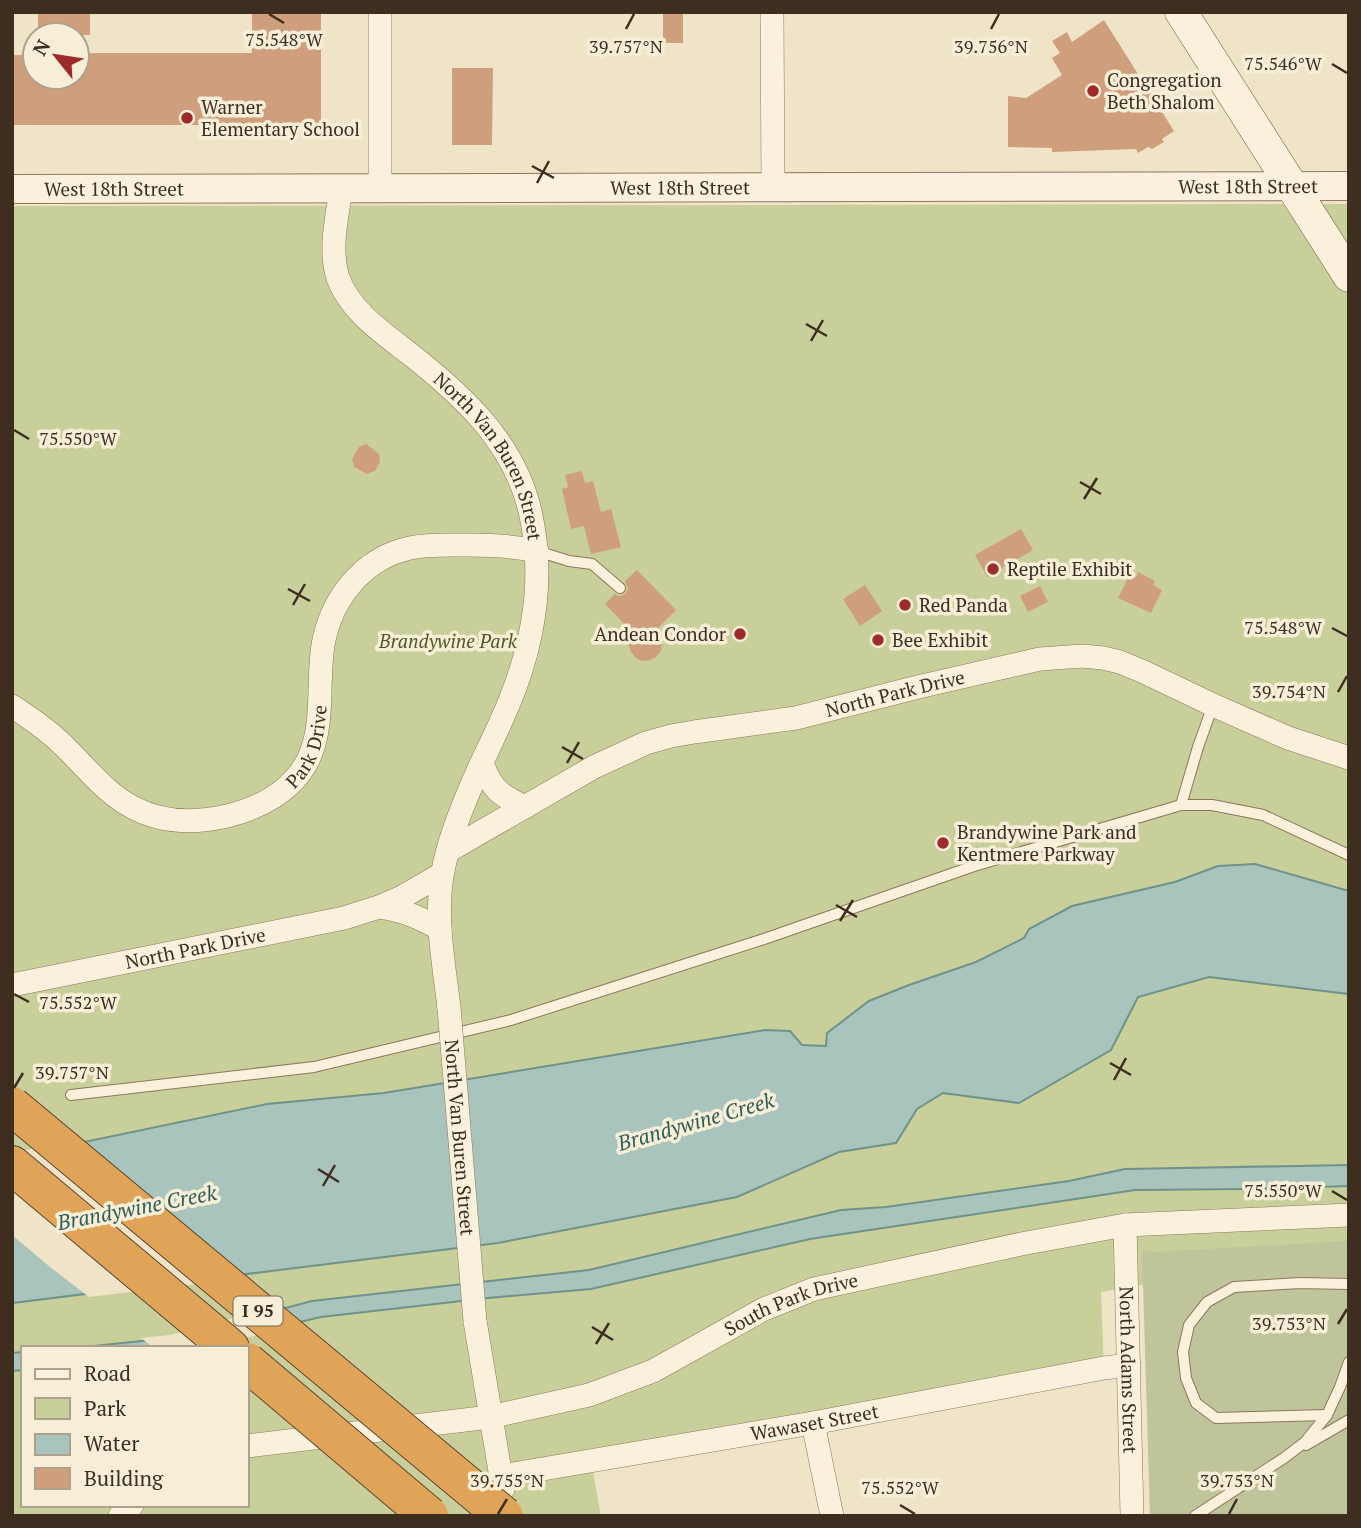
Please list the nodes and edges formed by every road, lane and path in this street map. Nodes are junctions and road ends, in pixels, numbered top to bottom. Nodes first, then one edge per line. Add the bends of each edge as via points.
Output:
1 (380, 12) edge
2 (772, 12) edge
3 (1181, 12) edge
4 (1292, 186) junction
5 (1349, 186) edge
6 (341, 188) junction
7 (773, 188) junction
8 (12, 189) edge
9 (380, 189) junction
10 (1349, 276) edge
11 (537, 551) junction
12 (620, 588) dead end
13 (1213, 705) junction
14 (12, 706) edge
15 (1349, 758) edge
16 (482, 763) junction
17 (1181, 805) junction
18 (526, 807) junction
19 (448, 851) junction
20 (1349, 855) edge
21 (442, 874) junction
22 (379, 907) junction
23 (440, 929) junction
24 (12, 985) edge
25 (71, 1095) dead end
26 (12, 1106) edge
27 (12, 1165) edge
28 (1349, 1215) edge
29 (1125, 1225) junction
30 (1349, 1284) edge
31 (228, 1346) edge
32 (1349, 1362) edge
33 (248, 1363) edge
34 (1129, 1365) junction
35 (1326, 1415) junction
36 (491, 1417) junction
37 (1349, 1420) edge
38 (813, 1423) junction
39 (248, 1446) edge
40 (1284, 1458) junction
41 (501, 1476) junction
42 (429, 1516) edge
43 (506, 1516) edge
44 (832, 1516) edge
45 (1132, 1516) edge
46 (1195, 1516) edge

1 - 9 street
2 - 7 street
3 - 4 main road
4 - 5 street, West 18th Street
4 - 7 street, West 18th Street
4 - 10 main road
6 - 8 street, West 18th Street
6 - 9 street, West 18th Street
6 - 11 street, North Van Buren Street via 334,259 345,294 481,418 522,484
7 - 9 street, West 18th Street
11 - 12 lane via 592,564
11 - 14 street, Park Drive via 504,545 411,547 376,562 358,576 336,604 327,625 314,743 307,760 284,791 236,814 212,820 169,820 132,807 61,742
11 - 16 street, North Van Buren Street via 536,607 529,643
13 - 15 street, North Park Drive via 1287,738
13 - 17 lane
13 - 18 street, North Park Drive via 1103,658 1040,659 796,718 671,736 624,752
16 - 18 street via 496,790
16 - 19 street, North Van Buren Street
17 - 20 lane via 1212,805 1263,815
17 - 25 lane via 974,866 511,1020 314,1067
18 - 19 street, North Park Drive
19 - 21 street, North Van Buren Street
21 - 22 street, North Park Drive
21 - 23 street, North Van Buren Street
22 - 23 street via 417,916
22 - 24 street, North Park Drive
23 - 36 street, North Van Buren Street, bridge via 475,1321
26 - 43 highway, I 95, bridge
27 - 31 highway, I 95
28 - 29 street, South Park Drive
29 - 34 street, North Adams Street
29 - 36 street, South Park Drive via 814,1289 764,1309 653,1371 589,1395
30 - 35 lane via 1234,1287 1207,1302 1189,1325 1183,1352 1186,1378 1196,1403 1216,1418
32 - 35 lane
33 - 42 highway, bridge
34 - 38 street, Wawaset Street
34 - 45 street, North Adams Street
35 - 40 lane via 1305,1442
36 - 39 street, South Park Drive
36 - 41 street, North Van Buren Street
37 - 40 lane
38 - 41 street, Wawaset Street
38 - 44 street
40 - 46 lane
41 - 43 street, North Van Buren Street

